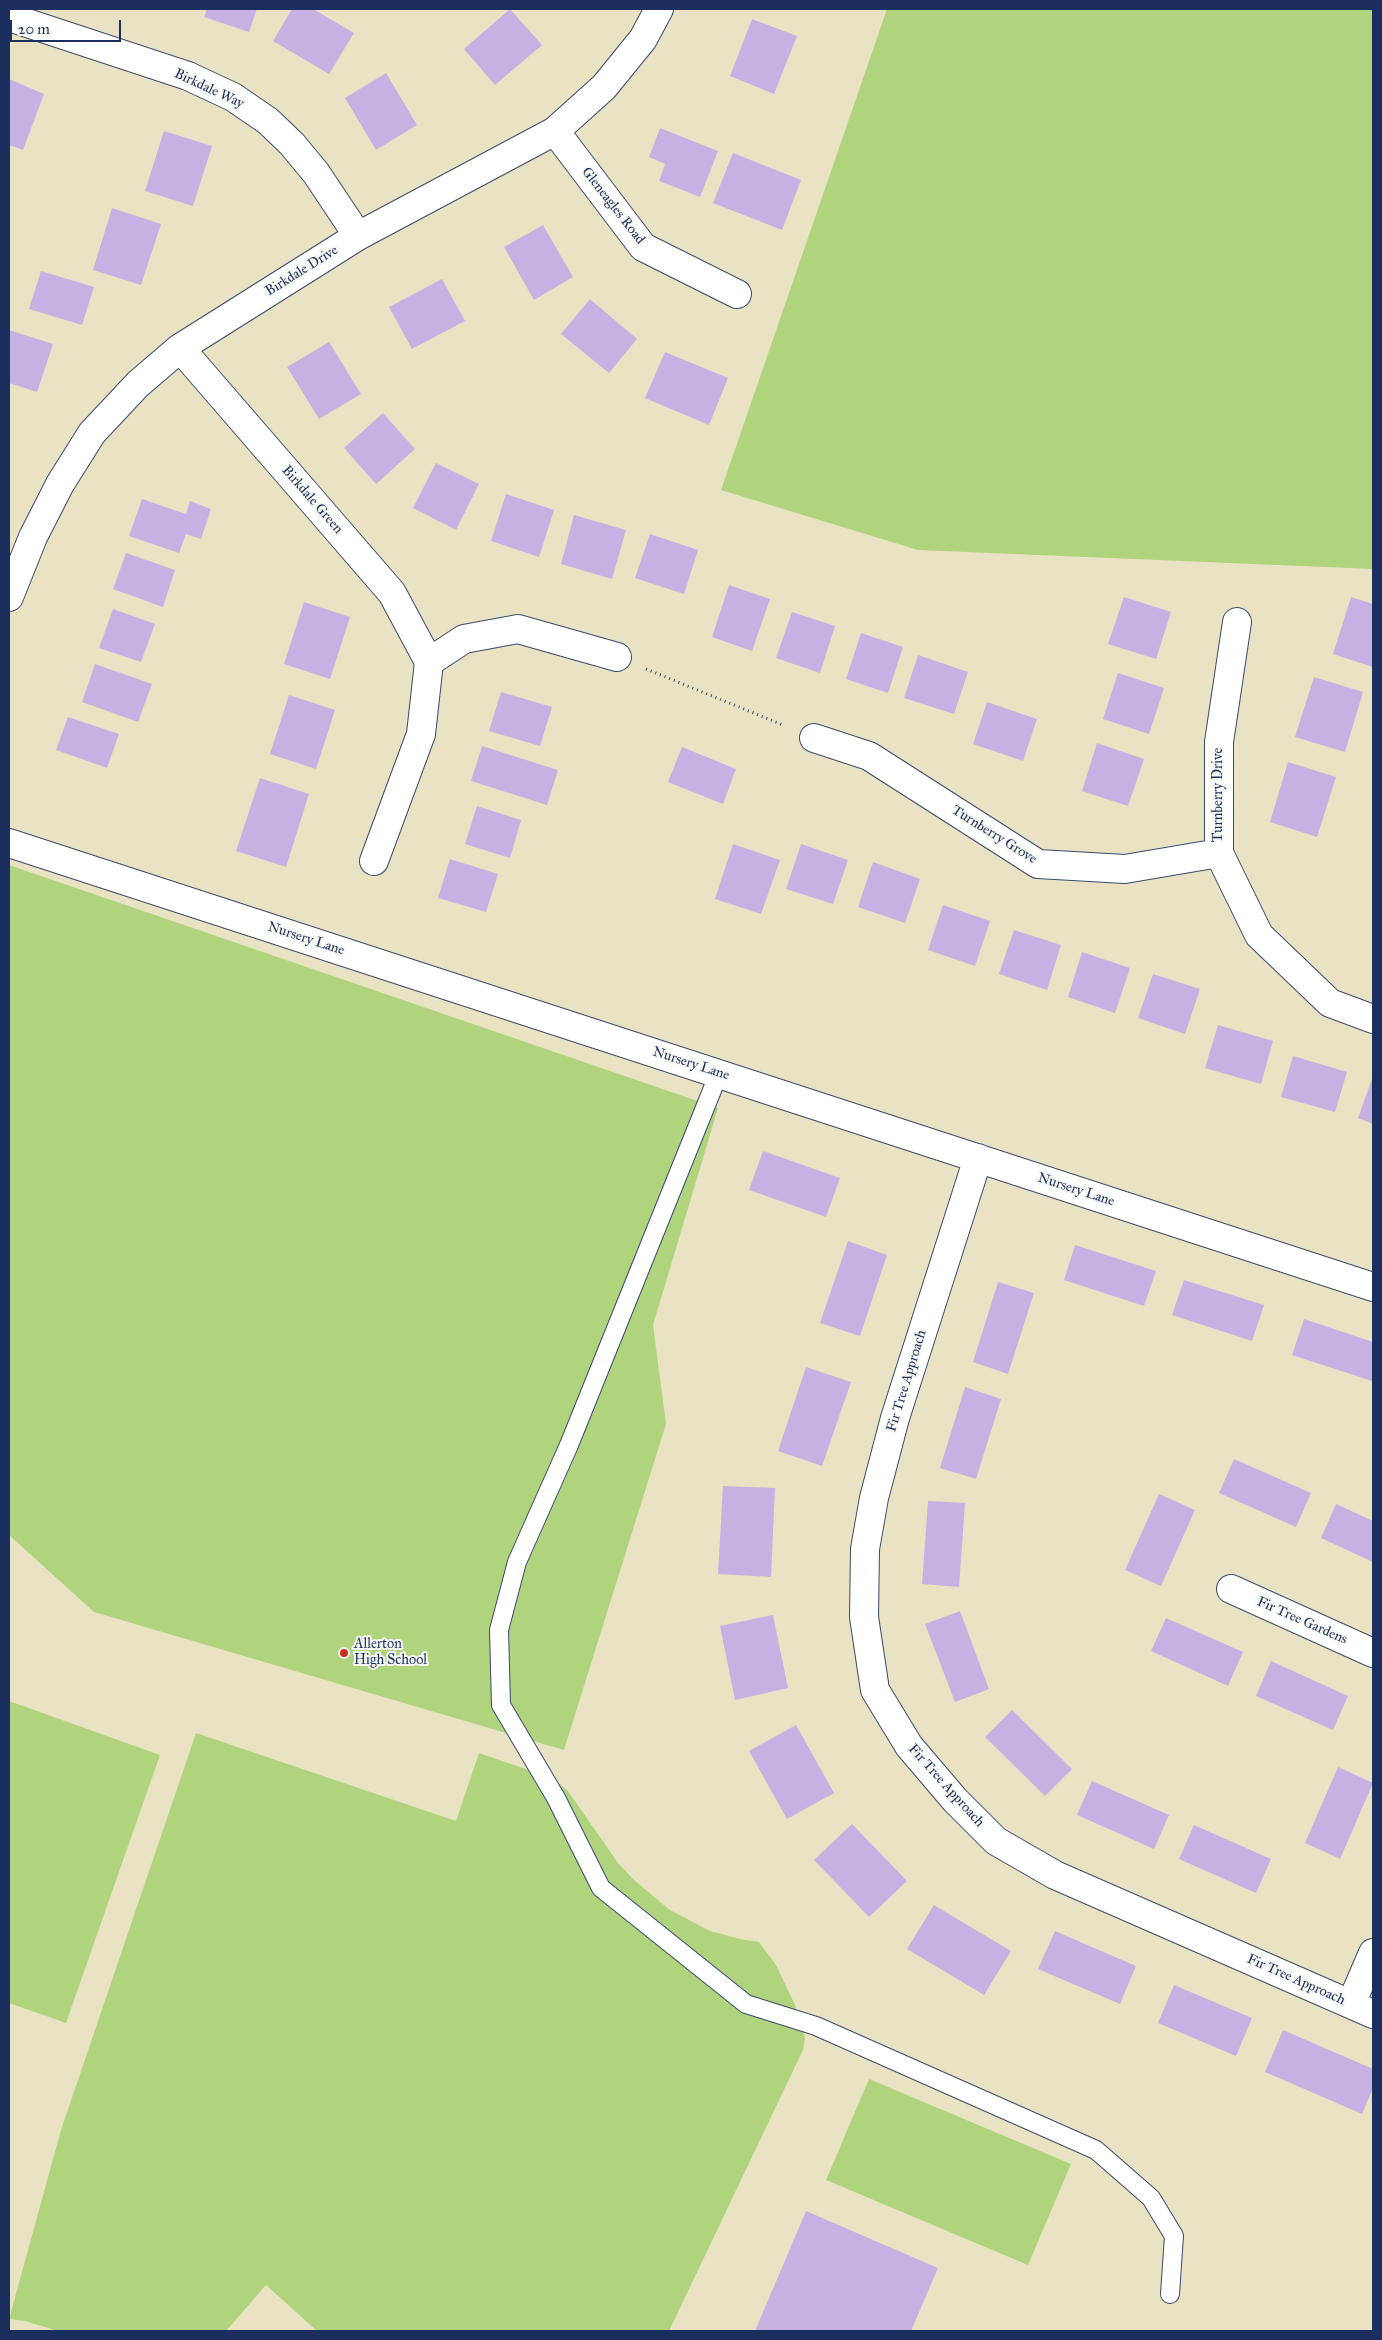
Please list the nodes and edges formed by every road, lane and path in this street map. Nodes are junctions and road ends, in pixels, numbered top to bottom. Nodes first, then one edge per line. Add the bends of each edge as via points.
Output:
1 (659, 9) edge
2 (9, 17) edge
3 (555, 131) junction
4 (358, 236) junction
5 (736, 294) dead end
6 (180, 348) junction
7 (9, 596) edge
8 (1238, 622) dead end
9 (618, 657) joint
10 (429, 662) junction
11 (814, 738) joint
12 (9, 843) edge
13 (1219, 853) junction
14 (374, 861) dead end
15 (1373, 1019) edge
16 (719, 1073) junction
17 (978, 1158) junction
18 (1373, 1287) edge
19 (1231, 1589) dead end
20 (1373, 1653) edge
21 (1373, 1953) edge
22 (1362, 2009) edge
23 (1170, 2294) dead end

1 - 3 street, Birkdale Drive via 643,39 604,87
2 - 4 street, Birkdale Way via 188,76 233,97 268,121 292,144 316,173
3 - 4 street, Birkdale Drive
3 - 5 street, Gleneagles Road via 643,247
4 - 6 street, Birkdale Drive
6 - 7 street, Birkdale Drive via 138,384 92,433 60,484 33,537
6 - 10 street, Birkdale Green via 392,593
8 - 13 street, Turnberry Drive via 1219,742
9 - 10 street via 518,629 464,639
9 - 11 path
10 - 14 street via 421,734
11 - 13 street, Turnberry Grove via 869,756 1038,864 1125,869
12 - 16 street, Nursery Lane
13 - 15 street, Turnberry Drive via 1259,935 1330,1003
16 - 17 street, Nursery Lane
16 - 23 lane via 569,1446 517,1562 499,1630 501,1705 556,1798 601,1888 746,2004 816,2026 1096,2150 1150,2198 1174,2236
17 - 18 street, Nursery Lane
17 - 22 street, Fir Tree Approach via 895,1418 874,1498 866,1549 864,1617 876,1690 909,1746 955,1800 996,1840 1055,1875
19 - 20 street, Fir Tree Gardens
21 - 22 street

